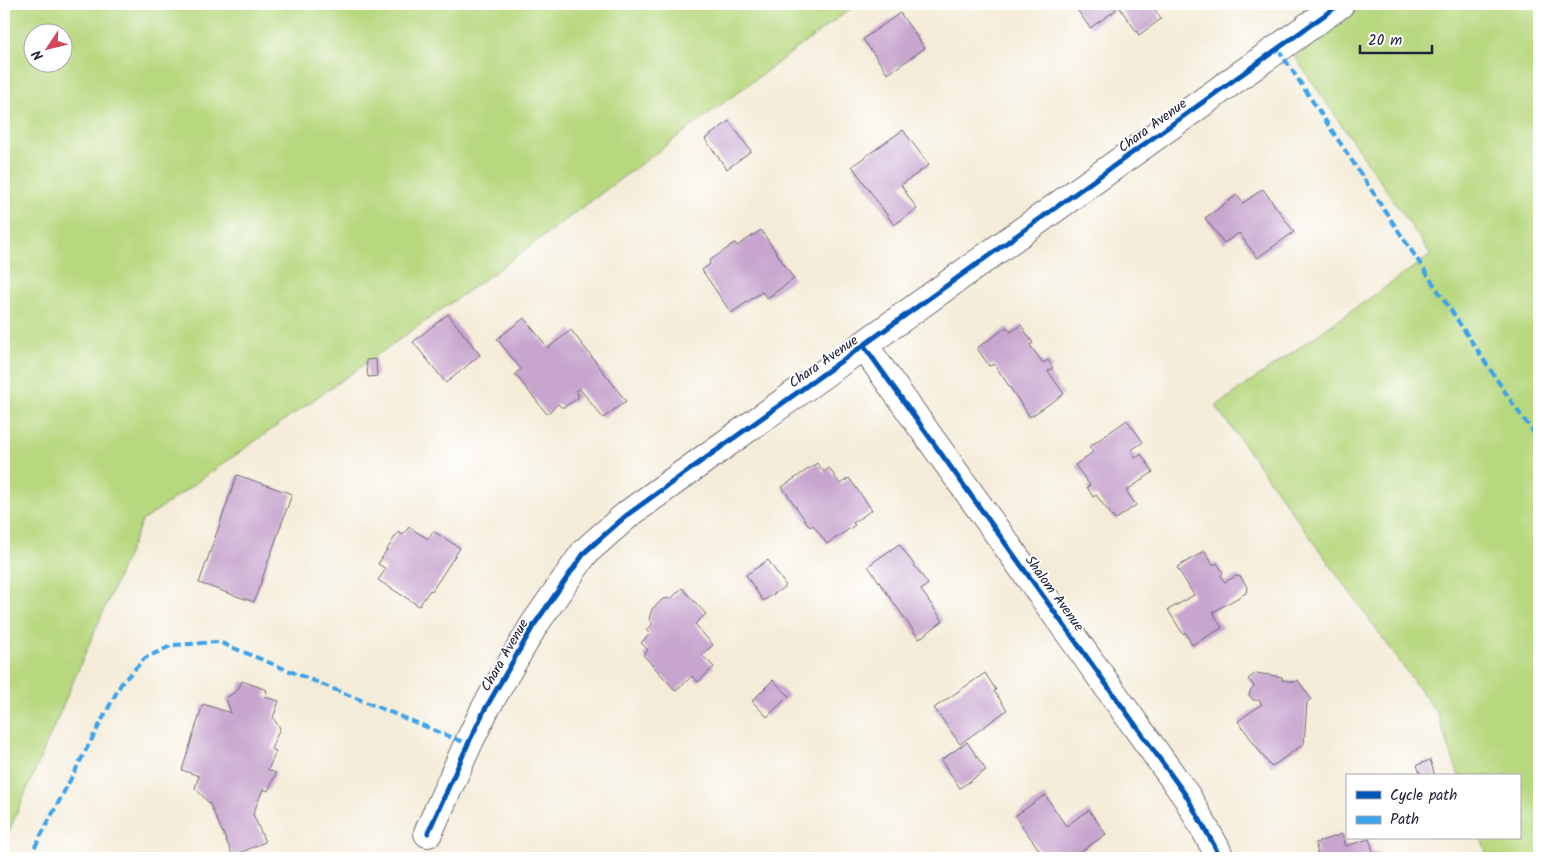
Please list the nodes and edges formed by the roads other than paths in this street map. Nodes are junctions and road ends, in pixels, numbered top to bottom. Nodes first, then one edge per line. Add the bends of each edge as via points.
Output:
1 (1340, 4) edge
2 (864, 346) junction
3 (428, 833) dead end
4 (1220, 858) edge

1 - 2 street, Chara Avenue
2 - 3 street, Chara Avenue via 627,515 585,552 534,625 484,711
2 - 4 street, Shalom Avenue via 1187,797

